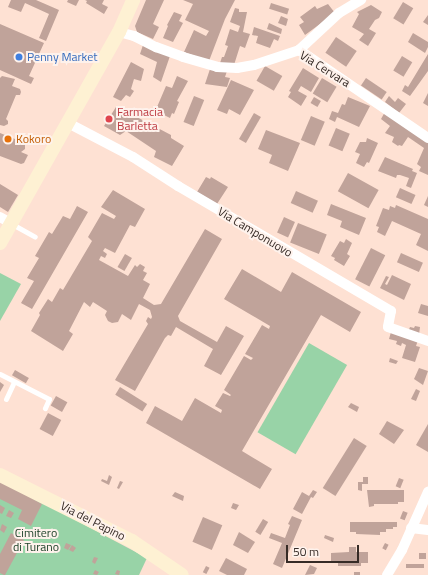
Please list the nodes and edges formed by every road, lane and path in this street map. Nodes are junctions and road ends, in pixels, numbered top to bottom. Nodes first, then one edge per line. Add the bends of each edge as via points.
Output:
1 (133, 0) edge
2 (361, 0) edge
3 (119, 32) junction
4 (299, 50) junction
5 (68, 123) junction
6 (428, 138) edge
7 (6, 220) edge
8 (35, 237) dead end
9 (0, 243) edge
10 (428, 341) edge
11 (0, 374) edge
12 (14, 382) junction
13 (6, 399) dead end
14 (45, 408) dead end
15 (0, 475) edge
16 (428, 492) edge
17 (411, 528) junction
18 (428, 530) edge
19 (182, 575) edge
20 (387, 575) edge

1 - 3 main road
2 - 4 street via 339,12
3 - 4 street, Via Cervara via 183,57 218,67 237,68 254,65
3 - 5 main road
4 - 6 street, Via Cervara
5 - 7 main road
5 - 10 street, Via Camponuovo via 133,157 391,311 388,327
7 - 8 lane
7 - 9 main road
11 - 12 lane
12 - 13 lane
12 - 14 lane via 49,399
15 - 19 main road, Via del Papino via 132,541
16 - 17 street
17 - 18 street
17 - 20 street

